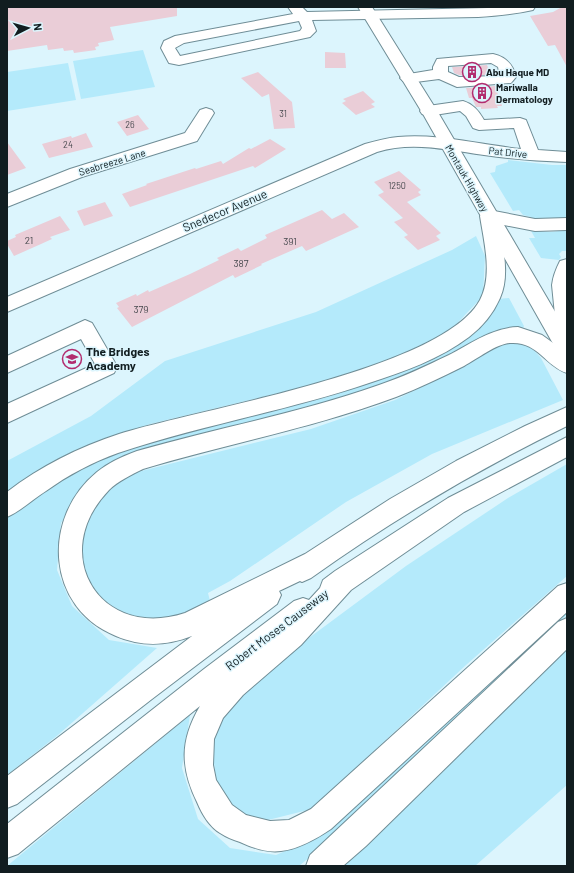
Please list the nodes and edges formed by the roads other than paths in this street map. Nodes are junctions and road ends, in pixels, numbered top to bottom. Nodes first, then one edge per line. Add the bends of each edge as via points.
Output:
1 (340, 7) edge
2 (528, 7) edge
3 (367, 10) edge
4 (299, 12) edge
5 (321, 15) junction
6 (441, 74) dead end
7 (408, 78) junction
8 (428, 111) junction
9 (206, 112) dead end
10 (448, 145) junction
11 (532, 155) junction
12 (567, 158) edge
13 (7, 201) edge
14 (489, 216) junction
15 (567, 224) edge
16 (567, 266) edge
17 (7, 305) edge
18 (567, 335) edge
19 (567, 350) edge
20 (7, 365) edge
21 (567, 365) edge
22 (7, 414) edge
23 (566, 417) edge
24 (567, 446) edge
25 (7, 506) edge
26 (313, 562) junction
27 (344, 579) junction
28 (567, 595) edge
29 (567, 631) edge
30 (7, 794) edge
31 (7, 843) edge
32 (320, 866) edge

1 - 5 main road
2 - 3 main road via 478,13
3 - 5 main road
3 - 7 main road, Montauk Highway
4 - 4 main road via 180,39 169,44 168,48 174,60 179,62 305,34 309,28
4 - 5 main road
6 - 7 main road
7 - 8 main road, Montauk Highway
8 - 10 main road, Montauk Highway
8 - 11 main road via 463,106 472,113 479,125 520,123
9 - 13 main road, Seabreeze Lane via 191,137 76,173
10 - 11 main road, Pat Drive
10 - 14 main road, Montauk Highway
10 - 17 main road, Snedecor Avenue via 405,140 372,148
11 - 12 main road, Pat Drive
14 - 15 main road via 534,225
14 - 19 main road, Montauk Highway
14 - 25 main road via 495,271 492,293 487,306 476,321 450,340 384,370 341,384 150,434 94,453 54,473
16 - 18 main road via 562,285
20 - 22 main road via 85,328 107,366
21 - 26 main road via 543,344 520,334 508,335 497,338 427,375 369,397 137,461 107,478 82,506 76,519 69,559 72,573 89,604 119,625 156,632 185,627
23 - 26 main road via 496,450 436,483
24 - 27 main road, Robert Moses Causeway via 456,506
26 - 30 main road via 142,689
27 - 28 main road via 284,644 222,696 203,728 198,762 201,780 218,811 233,825 251,833 271,838 288,836 306,829 321,819
27 - 31 main road, Robert Moses Causeway via 219,673
29 - 32 main road

